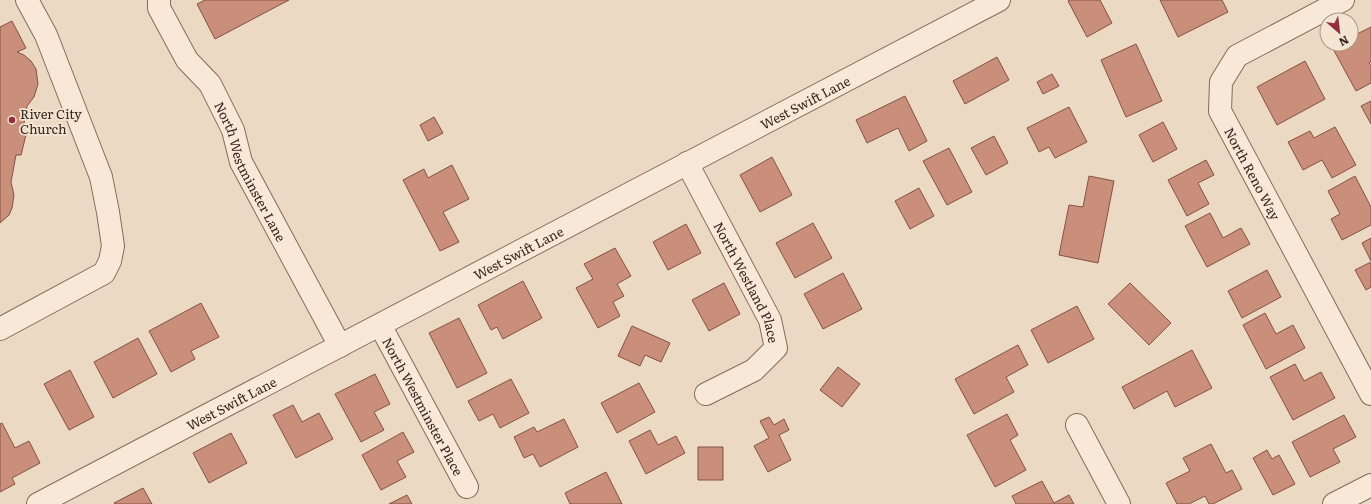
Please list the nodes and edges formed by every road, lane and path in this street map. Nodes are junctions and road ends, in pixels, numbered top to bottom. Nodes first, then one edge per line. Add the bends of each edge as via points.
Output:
1 (27, 0) edge
2 (159, 0) edge
3 (999, 0) edge
4 (1343, 0) edge
5 (687, 163) junction
6 (380, 325) junction
7 (0, 329) edge
8 (340, 346) junction
9 (706, 394) dead end
10 (1371, 394) edge
11 (1077, 425) dead end
12 (1371, 485) edge
13 (468, 487) dead end
14 (38, 504) edge
15 (1119, 504) edge
16 (1334, 504) edge

1 - 7 street via 46,35 101,177 113,246 104,273
2 - 8 street, North Westminster Lane via 159,8 187,60 210,84 233,130 241,162
3 - 5 street, West Swift Lane
4 - 10 street, North Reno Way via 1237,56 1221,82 1220,111
5 - 6 street, West Swift Lane
5 - 9 street, North Westland Place via 770,320 776,348 754,370
6 - 8 street, West Swift Lane
6 - 13 street, North Westminster Place
8 - 14 street, West Swift Lane
11 - 15 street
12 - 16 street

